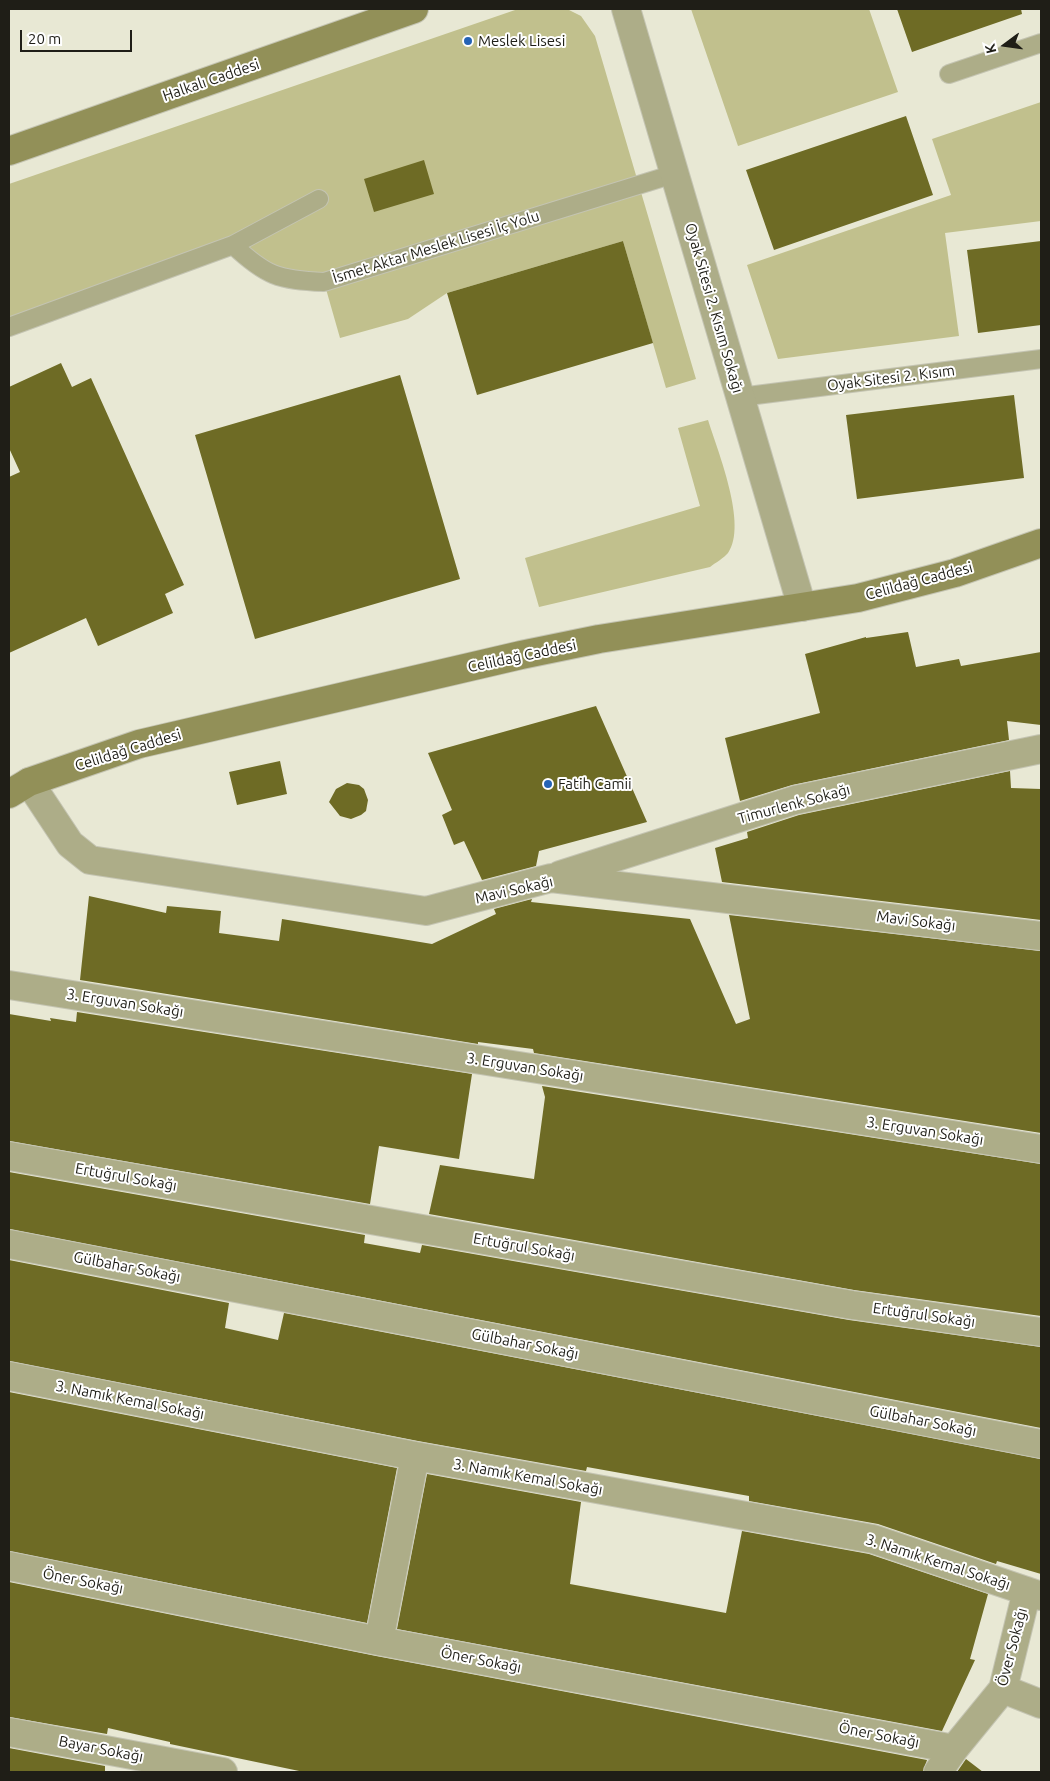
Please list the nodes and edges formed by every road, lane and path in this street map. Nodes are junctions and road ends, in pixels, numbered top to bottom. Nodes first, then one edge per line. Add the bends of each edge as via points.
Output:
1 (414, 9) edge
2 (626, 9) edge
3 (1041, 43) edge
4 (949, 74) dead end
5 (9, 151) edge
6 (674, 174) junction
7 (319, 199) dead end
8 (233, 245) junction
9 (9, 327) edge
10 (1041, 359) edge
11 (740, 397) junction
12 (1041, 543) edge
13 (802, 607) junction
14 (1041, 749) edge
15 (19, 788) edge
16 (551, 878) junction
17 (1041, 936) edge
18 (9, 985) edge
19 (1041, 1149) edge
20 (9, 1156) edge
21 (9, 1244) edge
22 (1041, 1332) edge
23 (9, 1376) edge
24 (1041, 1444) edge
25 (415, 1456) junction
26 (9, 1566) edge
27 (1034, 1594) edge
28 (379, 1640) junction
29 (1003, 1689) junction
30 (1041, 1704) edge
31 (9, 1732) edge
32 (954, 1749) junction
33 (223, 1772) edge
34 (938, 1772) edge

1 - 5 street, Halkalı Caddesi
2 - 6 street, Oyak Sitesi 2. Kısım Sokağı
3 - 4 lane
6 - 8 lane, İsmet Aktar Meslek Lisesi İç Yolu via 324,282 289,281 256,267
6 - 11 street, Oyak Sitesi 2. Kısım Sokağı
7 - 8 lane
8 - 9 lane
10 - 11 lane, Oyak Sitesi 2. Kısım
11 - 13 street, Oyak Sitesi 2. Kısım Sokağı
12 - 13 street, Celildağ Caddesi via 955,573 858,598
13 - 15 street, Celildağ Caddesi via 599,639 521,655 139,744
14 - 16 street, Timurlenk Sokağı via 795,800
15 - 16 street, Mavi Sokağı via 70,844 90,860 426,911
16 - 17 street, Mavi Sokağı
18 - 19 street, 3. Erguvan Sokağı
20 - 22 street, Ertuğrul Sokağı via 852,1305
21 - 24 street, Gülbahar Sokağı
23 - 25 street, 3. Namık Kemal Sokağı
25 - 27 street, 3. Namık Kemal Sokağı via 873,1539
25 - 28 street
26 - 28 street, Öner Sokağı
27 - 29 street, Över Sokağı
28 - 32 street, Öner Sokağı
29 - 30 street
29 - 32 street, Över Sokağı
31 - 33 street, Bayar Sokağı
32 - 34 street, Över Sokağı

